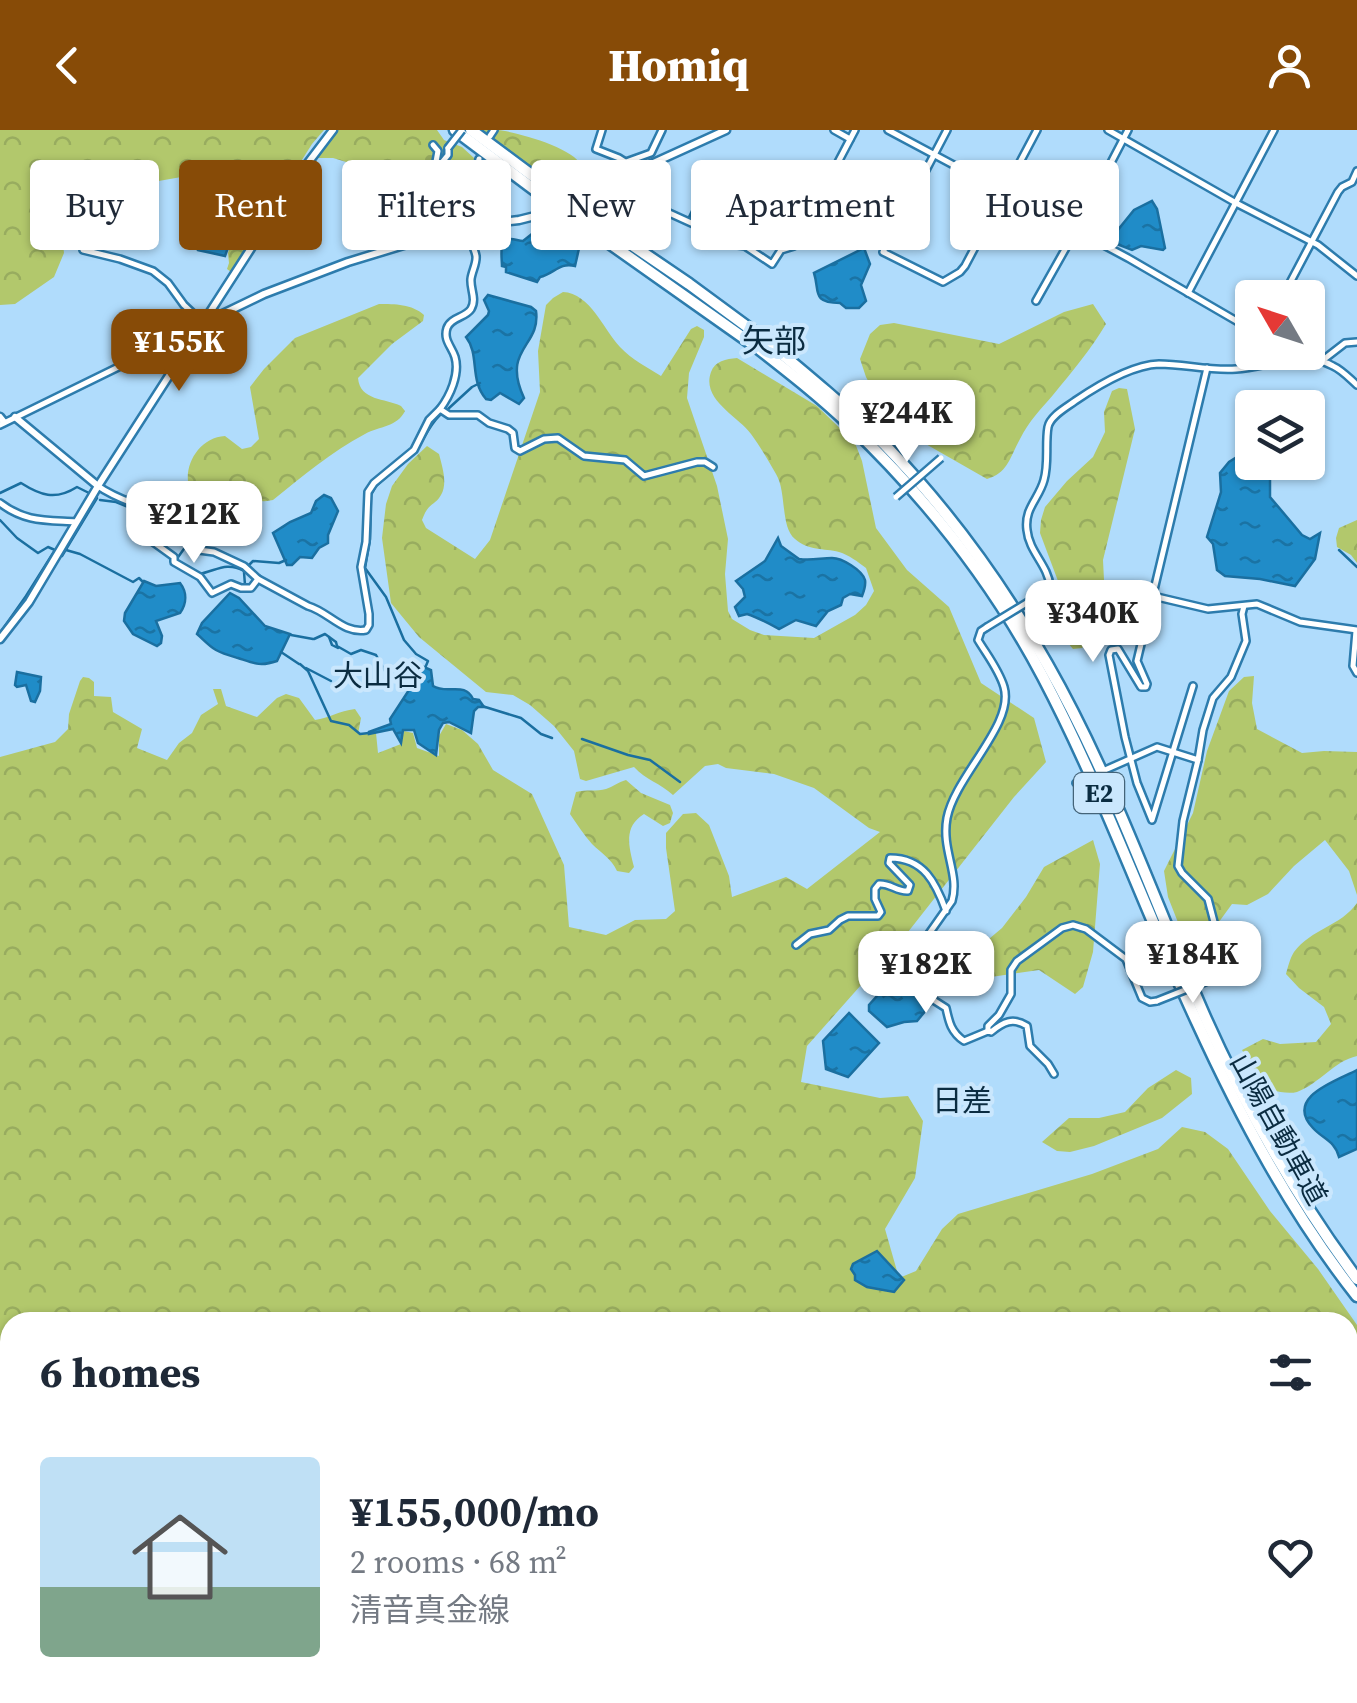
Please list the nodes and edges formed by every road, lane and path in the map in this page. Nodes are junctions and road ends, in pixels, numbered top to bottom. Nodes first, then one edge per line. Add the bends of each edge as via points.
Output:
1 (333, 130) edge
2 (458, 130) edge
3 (470, 130) edge
4 (602, 130) edge
5 (662, 130) edge
6 (726, 130) edge
7 (834, 130) edge
8 (856, 130) edge
9 (888, 130) edge
10 (947, 130) edge
11 (1037, 130) edge
12 (1108, 130) edge
13 (1128, 130) edge
14 (1274, 130) edge
15 (1124, 138) junction
16 (850, 140) junction
17 (433, 144) dead end
18 (934, 155) junction
19 (621, 160) edge
20 (631, 160) edge
21 (660, 160) edge
22 (1021, 160) edge
23 (1113, 160) edge
24 (950, 163) edge
25 (1357, 171) edge
26 (531, 179) edge
27 (531, 181) edge
28 (1236, 202) junction
29 (671, 214) edge
30 (1312, 242) junction
31 (83, 250) dead end
32 (387, 250) edge
33 (473, 250) edge
34 (635, 250) edge
35 (973, 250) edge
36 (1065, 250) edge
37 (1112, 250) edge
38 (1357, 276) edge
39 (1292, 280) edge
40 (1188, 293) junction
41 (218, 299) junction
42 (1036, 301) dead end
43 (228, 311) junction
44 (1235, 320) edge
45 (202, 325) junction
46 (1357, 342) edge
47 (762, 344) junction
48 (1325, 359) edge
49 (1325, 361) edge
50 (1207, 368) junction
51 (1235, 369) edge
52 (1357, 385) edge
53 (440, 409) junction
54 (15, 417) junction
55 (1, 421) edge
56 (941, 458) dead end
57 (712, 467) dead end
58 (98, 486) junction
59 (896, 497) dead end
60 (0, 503) edge
61 (156, 517) junction
62 (76, 522) junction
63 (258, 578) junction
64 (1153, 596) junction
65 (1244, 606) junction
66 (1356, 630) edge
67 (0, 639) edge
68 (1357, 673) edge
69 (1193, 686) dead end
70 (1173, 752) junction
71 (1132, 757) junction
72 (1198, 760) junction
73 (1105, 770) dead end
74 (1087, 778) dead end
75 (1076, 783) dead end
76 (946, 911) junction
77 (796, 946) dead end
78 (988, 1031) junction
79 (1054, 1074) dead end
80 (1357, 1279) edge
81 (1357, 1296) edge

1 - 41 street
2 - 17 street, bridge via 435,167
2 - 27 highway, 山陽自動車道 / E2
3 - 26 highway, 山陽自動車道 / E2
4 - 19 street via 596,148
5 - 20 street via 650,153
6 - 21 street
7 - 16 street
8 - 16 street
9 - 18 street
10 - 18 street
11 - 22 street
12 - 15 street
13 - 15 street
14 - 28 street
15 - 23 street
15 - 28 street
16 - 29 street via 794,246 781,250 772,264
18 - 24 street
18 - 35 street via 883,252 938,282 960,272
25 - 30 street
28 - 30 street
28 - 40 street
30 - 38 street
30 - 39 street
31 - 45 street via 153,271
32 - 43 street
33 - 53 street via 474,302 446,329 456,368
34 - 47 highway, 山陽自動車道 / E2, bridge
36 - 42 street
37 - 40 street
40 - 44 street
41 - 43 street
41 - 45 street
43 - 45 street
45 - 54 street
45 - 58 street
46 - 48 street
47 - 80 highway, 山陽自動車道 / E2 via 856,418 907,469 1019,615 1080,726 1242,1093
47 - 81 highway, 山陽自動車道 / E2 via 900,476 1011,622 1069,728 1240,1111 1275,1176
49 - 52 street
50 - 51 street
50 - 64 street
50 - 76 street, bridge via 1146,365 1089,391 1050,421 1045,479 1026,521 1050,586 978,635 1003,683 1006,708 949,808 945,839 955,892
53 - 57 street via 478,414 508,428 520,450 558,438 584,456 625,460 644,476 698,462
53 - 63 street via 414,450 368,492 360,567 370,614 366,630 355,632
54 - 55 street
54 - 58 street
56 - 59 street, bridge
58 - 61 street
58 - 62 street
60 - 62 street via 15,514
61 - 63 street via 200,550
61 - 63 street via 149,539 200,576 212,593 232,584 251,588
62 - 67 street
64 - 65 street via 1208,609
64 - 71 street via 1137,660 1146,687 1118,649 1109,654
65 - 66 street
65 - 72 street via 1246,641 1231,677 1212,698
66 - 68 street
69 - 70 street
70 - 71 street via 1157,747
70 - 71 street via 1152,820
70 - 72 street
71 - 73 street
72 - 78 street, bridge via 1178,866 1208,899 1225,964 1221,972 1150,1002 1142,998 1126,958 1072,925 1017,961 1010,970 1011,994
74 - 75 street
76 - 77 street via 929,874 914,862 890,858 910,885 908,892 879,884 878,916 848,916
76 - 78 street via 907,964 946,1008 957,1036 964,1041
78 - 79 street via 1018,1020

